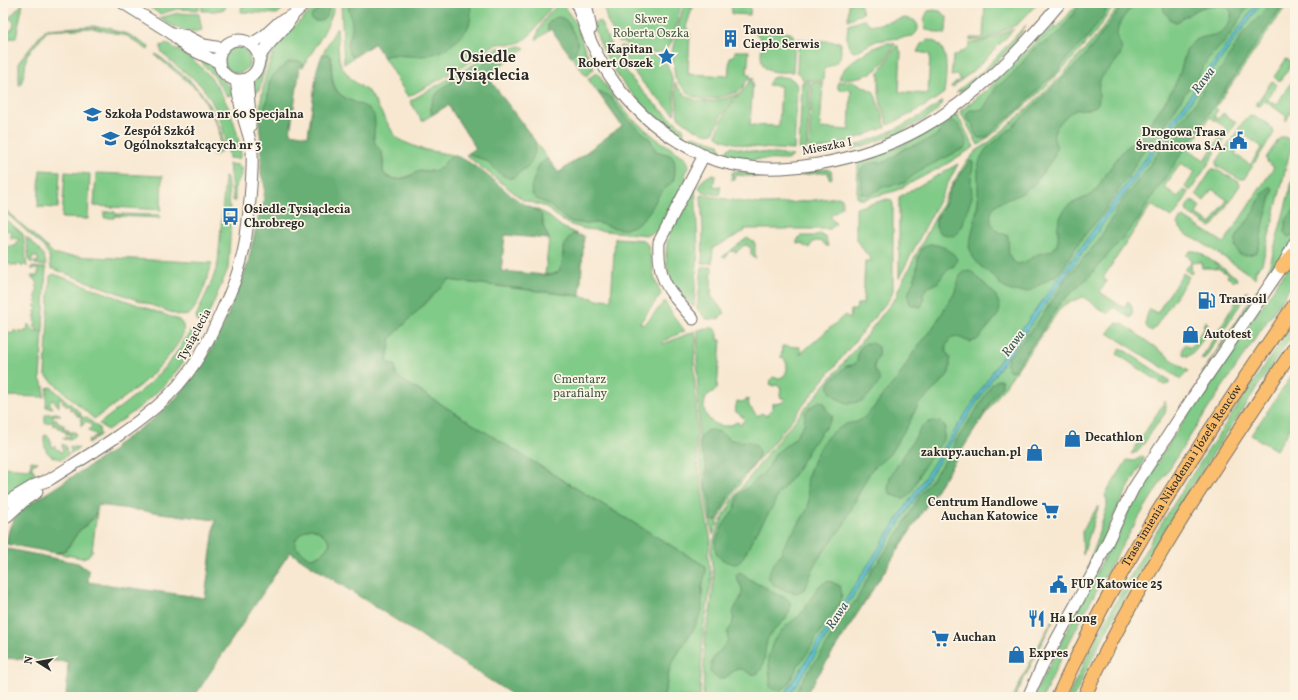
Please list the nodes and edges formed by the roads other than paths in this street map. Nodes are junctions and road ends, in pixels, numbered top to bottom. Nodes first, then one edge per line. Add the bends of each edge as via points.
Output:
1 (123, 3) edge
2 (306, 3) edge
3 (577, 3) edge
4 (586, 3) edge
5 (1060, 3) edge
6 (294, 14) junction
7 (171, 33) junction
8 (251, 44) junction
9 (222, 48) junction
10 (594, 48) junction
11 (218, 62) junction
12 (259, 62) junction
13 (242, 80) junction
14 (704, 155) junction
15 (1295, 242) edge
16 (1295, 253) edge
17 (1282, 267) junction
18 (1295, 304) edge
19 (693, 320) dead end
20 (1295, 347) edge
21 (49, 480) junction
22 (3, 504) edge
23 (3, 520) edge
24 (1028, 697) edge
25 (1058, 697) edge
26 (1084, 697) edge

1 - 7 street
2 - 6 street
3 - 10 street, Mieszka I via 586,34
4 - 10 street, Mieszka I
5 - 14 street, Mieszka I via 1010,59 972,94 944,115 882,147 849,158 771,168 736,164
6 - 8 street via 279,22
6 - 12 street via 262,52
7 - 9 street via 187,36 204,45
7 - 11 street via 186,47
8 - 9 street via 235,40
8 - 12 street via 256,49
9 - 11 street
10 - 14 street, Mieszka I via 616,85 634,107 662,131
11 - 13 street via 222,73 228,78
12 - 13 street via 253,75
13 - 21 street, Tysiąclecia via 238,97 252,152 248,217 242,258 210,338 190,372 146,415
14 - 19 street via 659,242 658,258 663,280
15 - 17 street
16 - 17 main road
17 - 24 street via 1133,489 1093,573 1043,664
18 - 25 main road, Trasa imienia Nikodema i Józefa Renców via 1152,521 1101,609
20 - 26 main road, Trasa imienia Nikodema i Józefa Renców via 1164,546 1116,632
21 - 22 street, Tysiąclecia via 35,485
21 - 23 street, Tysiąclecia

